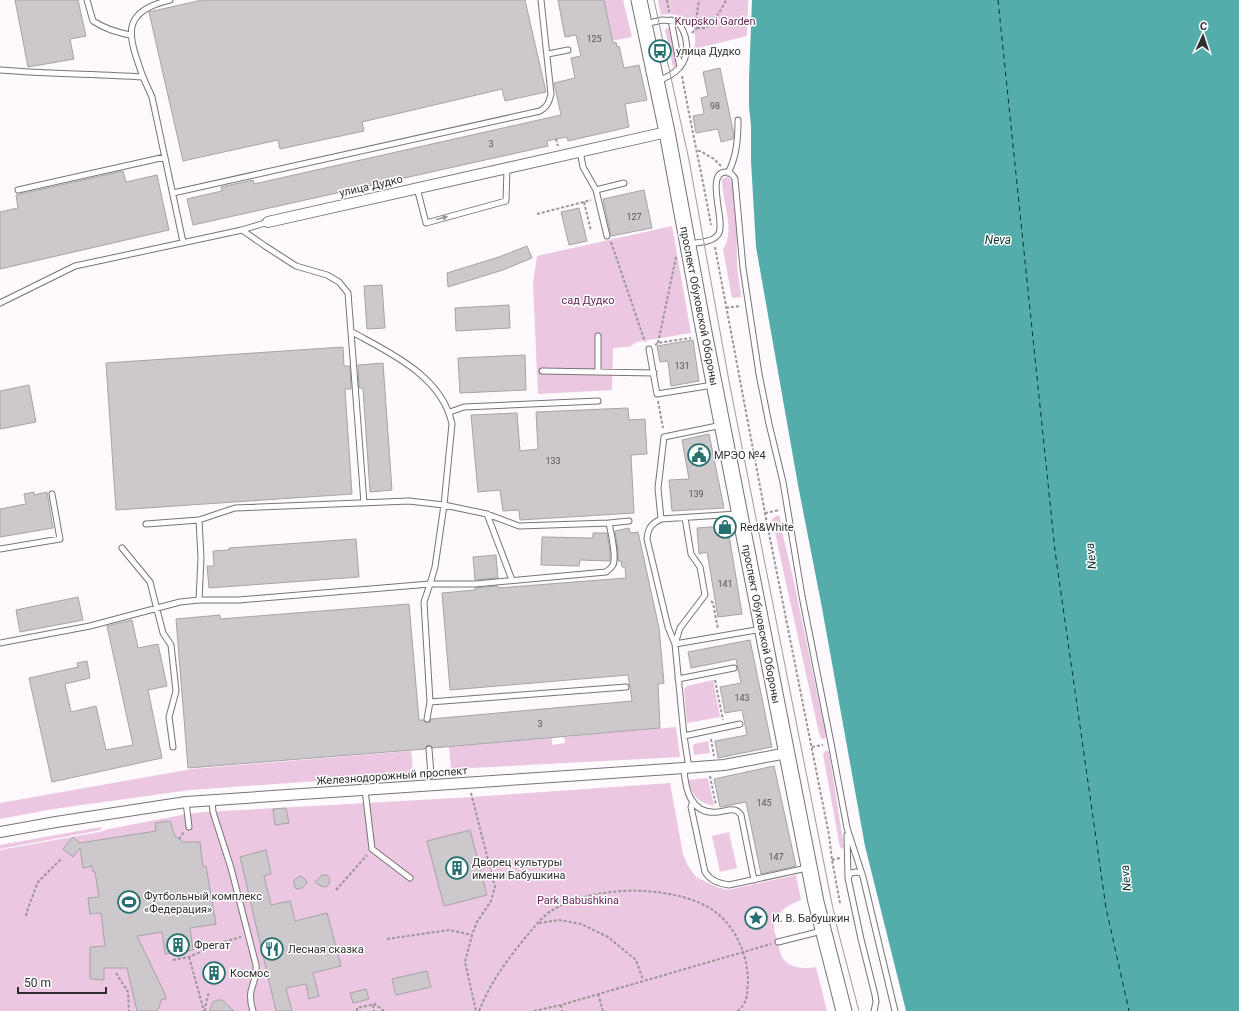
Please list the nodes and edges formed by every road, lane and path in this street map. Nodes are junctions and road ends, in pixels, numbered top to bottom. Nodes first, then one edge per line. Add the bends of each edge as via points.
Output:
1 (87, 0) edge
2 (170, 0) edge
3 (542, 0) edge
4 (639, 0) edge
5 (667, 0) edge
6 (699, 0) edge
7 (726, 0) edge
8 (669, 12) dead end
9 (671, 20) junction
10 (644, 24) junction
11 (130, 35) junction
12 (568, 50) dead end
13 (548, 54) junction
14 (680, 67) junction
15 (0, 70) edge
16 (143, 77) junction
17 (656, 81) junction
18 (738, 120) dead end
19 (667, 132) junction
20 (556, 139) dead end
21 (558, 146) dead end
22 (580, 151) junction
23 (698, 151) junction
24 (165, 157) junction
25 (507, 168) junction
26 (726, 172) junction
27 (624, 183) dead end
28 (417, 188) junction
29 (18, 190) dead end
30 (596, 190) junction
31 (173, 193) junction
32 (598, 198) junction
33 (584, 202) junction
34 (537, 214) dead end
35 (268, 222) joint
36 (242, 230) junction
37 (591, 231) dead end
38 (607, 236) joint
39 (713, 239) junction
40 (183, 242) junction
41 (682, 249) junction
42 (0, 303) edge
43 (739, 306) dead end
44 (726, 308) junction
45 (352, 332) junction
46 (598, 336) dead end
47 (695, 338) dead end
48 (658, 344) junction
49 (650, 349) junction
50 (542, 370) dead end
51 (598, 371) junction
52 (654, 373) junction
53 (714, 385) junction
54 (657, 394) junction
55 (598, 401) dead end
56 (450, 412) junction
57 (722, 425) junction
58 (664, 438) junction
59 (52, 494) dead end
60 (364, 503) junction
61 (444, 506) junction
62 (777, 511) dead end
63 (740, 513) junction
64 (765, 513) junction
65 (486, 514) junction
66 (685, 518) junction
67 (661, 519) junction
68 (199, 520) junction
69 (629, 521) dead end
70 (609, 523) junction
71 (146, 524) dead end
72 (122, 548) dead end
73 (0, 549) edge
74 (512, 580) junction
75 (430, 584) junction
76 (705, 595) junction
77 (199, 600) junction
78 (157, 608) junction
79 (762, 629) junction
80 (720, 636) junction
81 (0, 644) edge
82 (675, 644) junction
83 (734, 668) dead end
84 (714, 672) junction
85 (678, 679) junction
86 (626, 686) dead end
87 (430, 702) junction
88 (427, 719) dead end
89 (740, 724) dead end
90 (724, 728) junction
91 (710, 731) junction
92 (684, 736) junction
93 (825, 745) dead end
94 (173, 747) dead end
95 (812, 747) junction
96 (429, 749) dead end
97 (787, 753) junction
98 (715, 757) dead end
99 (686, 768) junction
100 (431, 775) dead end
101 (709, 775) dead end
102 (365, 790) junction
103 (471, 792) dead end
104 (212, 800) junction
105 (186, 802) junction
106 (693, 802) junction
107 (717, 812) junction
108 (189, 827) dead end
109 (847, 828) junction
110 (0, 832) edge
111 (372, 849) junction
112 (843, 858) dead end
113 (61, 859) dead end
114 (832, 860) junction
115 (810, 868) junction
116 (861, 873) junction
117 (410, 878) dead end
118 (848, 878) junction
119 (754, 880) junction
120 (336, 890) dead end
121 (840, 903) dead end
122 (26, 916) dead end
123 (537, 924) junction
124 (823, 931) junction
125 (248, 935) junction
126 (472, 935) junction
127 (387, 939) dead end
128 (778, 942) joint
129 (744, 952) junction
130 (189, 957) junction
131 (173, 960) dead end
132 (116, 972) dead end
133 (643, 980) junction
134 (209, 992) dead end
135 (598, 994) junction
136 (373, 1005) junction
137 (561, 1005) junction
138 (129, 1011) edge
139 (204, 1011) edge
140 (252, 1011) edge
141 (357, 1011) edge
142 (374, 1011) edge
143 (384, 1011) edge
144 (476, 1011) edge
145 (479, 1011) edge
146 (534, 1011) edge
147 (562, 1011) edge
148 (603, 1011) edge
149 (737, 1011) edge
150 (844, 1011) edge
151 (874, 1011) edge
152 (895, 1011) edge

1 - 11 lane via 92,22 103,28
2 - 11 lane via 144,8 132,24
3 - 13 lane
4 - 10 main road, проспект Обуховской Обороны
5 - 8 path
6 - 7 path via 697,28 706,28 723,8
9 - 10 lane
9 - 14 lane
9 - 14 lane via 681,26 686,40 687,50
10 - 17 main road, проспект Обуховской Обороны
11 - 16 lane
12 - 13 lane
13 - 31 lane via 550,102 540,111
14 - 17 lane via 671,76
14 - 23 path
15 - 16 lane
16 - 24 lane via 152,98
17 - 19 main road, проспект Обуховской Обороны
18 - 26 lane via 736,151 733,163
19 - 22 street, улица Дудко
19 - 41 main road, проспект Обуховской Обороны
20 - 21 path
22 - 25 street, улица Дудко
22 - 30 lane via 584,167
23 - 26 path via 714,160
23 - 39 path
24 - 29 lane
24 - 31 lane
25 - 28 street, улица Дудко
28 -> 25 lane via 426,223 506,202
26 - 39 lane via 716,177 715,182 721,226 719,234
26 - 109 lane via 736,179 743,268 759,374 783,482 802,596
27 - 30 lane
28 - 35 street, улица Дудко
30 - 32 lane
31 - 40 lane
32 - 33 path
32 - 38 lane
33 - 34 path
33 - 37 path
35 - 36 lane
36 - 40 lane
36 - 45 lane via 296,266 327,275 339,282 348,293
38 - 49 path
39 - 41 lane
39 - 44 path
40 - 42 lane via 75,266
41 - 48 path
41 - 53 main road, проспект Обуховской Обороны
43 - 44 path
44 - 64 path
45 - 56 lane via 401,359 420,373
45 - 60 lane
46 - 51 lane
47 - 48 path
48 - 49 path
49 - 52 lane
50 - 51 lane
51 - 52 lane
52 - 54 lane
53 - 54 lane
53 - 57 main road, проспект Обуховской Обороны
54 - 58 path
55 - 56 lane via 464,407
56 - 61 lane via 452,424
57 - 58 lane
57 - 63 main road, проспект Обуховской Обороны
58 - 67 lane via 658,488
59 - 73 lane via 60,539
60 - 61 lane via 409,501
60 - 68 lane via 235,508
61 - 65 lane
61 - 75 lane
62 - 64 path
63 - 66 lane
63 - 79 main road, проспект Обуховской Обороны
64 - 95 path
65 - 70 lane via 518,526
65 - 74 lane
66 - 67 lane
66 - 76 lane via 691,554 700,568
67 - 82 lane via 653,523 648,530 647,539 668,627
68 - 71 lane
68 - 77 lane
69 - 70 lane
70 - 74 lane via 615,558 614,565 606,572
72 - 78 lane via 150,582
74 - 75 lane via 475,584
75 - 77 lane via 239,600
75 - 87 lane via 424,602
76 - 80 path via 713,603
76 - 82 lane via 680,628
77 - 78 lane
78 - 81 lane via 90,626
78 - 94 lane via 162,633 172,645 176,691 169,717
79 - 80 lane
79 - 97 main road, проспект Обуховской Обороны
80 - 82 lane
82 - 85 lane
83 - 84 lane
84 - 85 lane
84 - 90 path
85 - 92 lane
86 - 87 lane
87 - 88 lane
89 - 90 lane
90 - 91 lane
91 - 92 lane
91 - 98 path
92 - 99 lane
93 - 95 path
95 - 114 path
96 - 100 lane
97 - 99 street, Железнодорожный проспект via 724,765
97 - 115 main road, проспект Обуховской Обороны
99 - 102 street, Железнодорожный проспект
99 - 106 lane via 685,784
101 - 107 path
102 - 104 street, Железнодорожный проспект
102 - 111 lane
103 - 126 path via 495,887
104 - 105 street, Железнодорожный проспект
104 - 125 lane via 213,812
105 - 108 lane
105 - 110 street, Железнодорожный проспект
106 - 107 lane via 703,810
106 - 119 lane via 691,807 705,872 709,878 718,883 729,884
107 - 119 lane via 733,809 741,815
109 - 116 lane
109 - 118 lane
111 - 117 lane
111 - 120 path
112 - 114 path
113 - 122 path via 38,882
114 - 121 path
115 - 119 lane
115 - 124 main road, проспект Обуховской Обороны
116 - 118 lane via 856,872
116 - 152 lane
118 - 151 lane via 875,995
123 - 129 path via 550,912 575,900 599,894 655,892 701,904 716,913 727,922
123 - 133 path via 559,920 581,924 608,937 636,960
123 - 145 path via 500,970
124 - 128 lane
124 - 150 main road, проспект Обуховской Обороны
125 - 130 path via 220,943
125 - 140 lane via 257,972 251,992
126 - 127 path via 449,930
126 - 144 path via 466,962
128 - 129 path
129 - 133 path
129 - 149 path via 748,978 747,996 742,1008
130 - 131 path
130 - 139 path
132 - 138 path via 128,992
133 - 135 path
134 - 139 path
135 - 137 path
135 - 148 path
136 - 141 path via 357,1008
136 - 142 path
136 - 143 path
137 - 146 path
137 - 147 path

